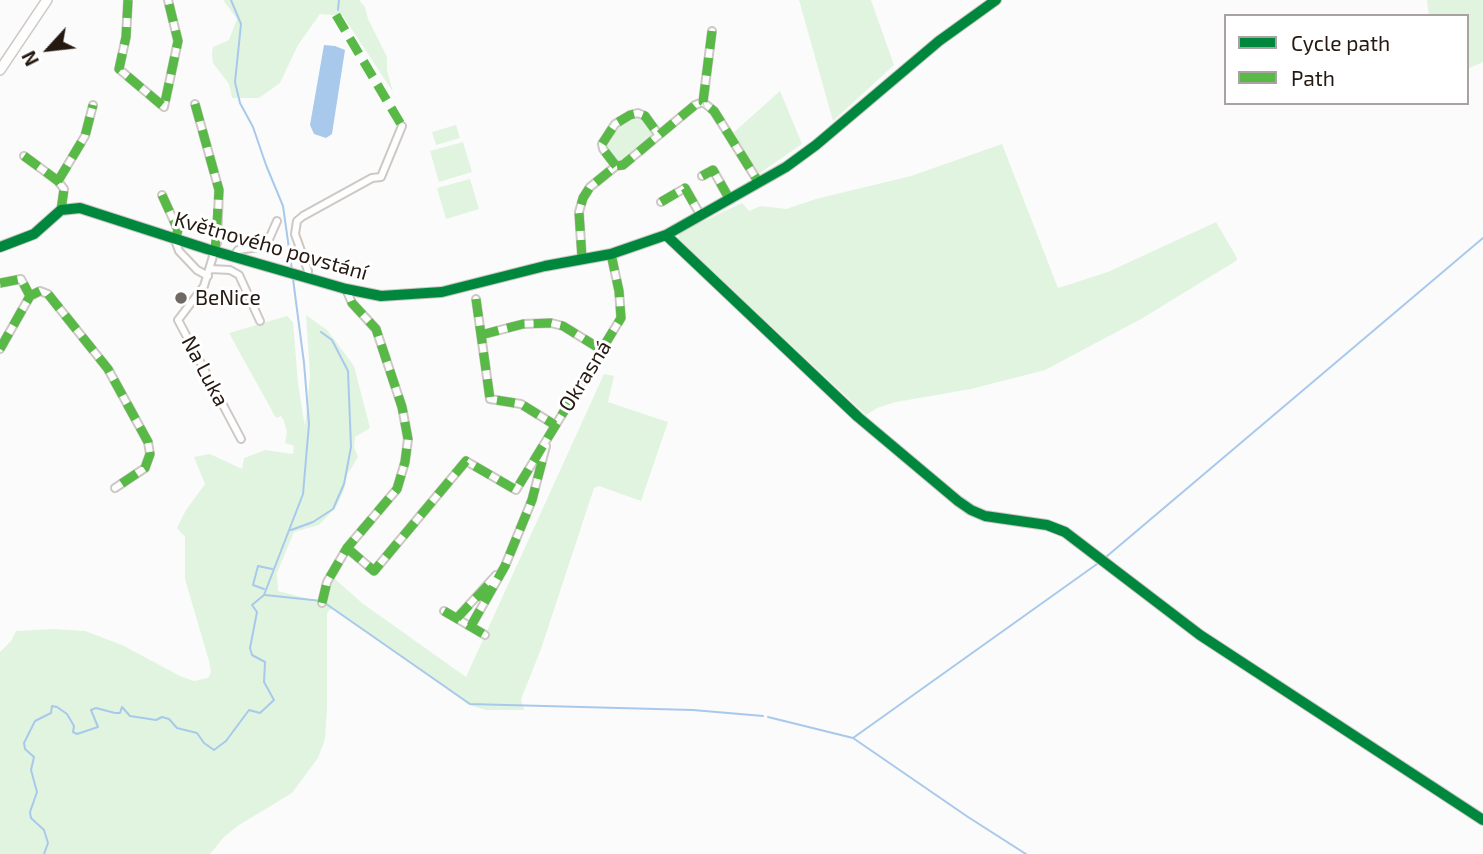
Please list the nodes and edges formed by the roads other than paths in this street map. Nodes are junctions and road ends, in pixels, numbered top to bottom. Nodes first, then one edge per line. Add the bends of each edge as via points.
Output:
1 (47, 0) edge
2 (128, 0) edge
3 (167, 0) edge
4 (996, 0) edge
5 (712, 31) dead end
6 (0, 70) edge
7 (703, 102) junction
8 (195, 104) dead end
9 (93, 105) dead end
10 (402, 126) dead end
11 (658, 134) junction
12 (24, 156) dead end
13 (616, 166) junction
14 (702, 176) dead end
15 (58, 181) junction
16 (759, 183) junction
17 (162, 195) dead end
18 (730, 200) junction
19 (661, 201) dead end
20 (61, 210) junction
21 (701, 216) junction
22 (277, 221) dead end
23 (666, 235) junction
24 (175, 240) junction
25 (0, 247) edge
26 (215, 251) junction
27 (611, 254) junction
28 (233, 257) junction
29 (582, 258) junction
30 (210, 273) junction
31 (305, 276) junction
32 (0, 283) edge
33 (346, 289) junction
34 (30, 296) junction
35 (476, 299) dead end
36 (260, 320) dead end
37 (481, 335) junction
38 (0, 349) edge
39 (603, 350) junction
40 (555, 425) junction
41 (549, 437) junction
42 (242, 439) dead end
43 (115, 488) dead end
44 (516, 490) junction
45 (531, 500) junction
46 (347, 548) junction
47 (505, 566) junction
48 (322, 602) dead end
49 (444, 611) dead end
50 (457, 618) junction
51 (471, 626) junction
52 (485, 635) dead end
53 (1483, 820) edge

1 - 6 street
2 - 3 street via 119,69 164,107 178,41
4 - 16 street, Květnového povstání via 939,41 807,153
5 - 7 street
7 - 11 street
7 - 16 street via 714,111
8 - 26 street, Na Luka via 219,190
9 - 15 street via 85,135
10 - 31 street via 381,177 297,221 295,234 308,271
11 - 13 street
11 - 13 street via 638,113 615,124 602,144
12 - 15 street
13 - 29 street via 583,198 578,228
14 - 18 street via 713,170
15 - 20 street via 64,190
16 - 18 street, Květnového povstání
17 - 24 street via 178,230
18 - 21 street, Květnového povstání
19 - 21 street via 685,188
20 - 24 street, Květnového povstání via 80,208
20 - 25 street via 34,234
21 - 23 street, Květnového povstání
22 - 28 street via 266,246 238,250
23 - 27 street, Květnového povstání
23 - 53 street via 858,417 964,506 985,516 1065,532 1199,635
24 - 26 street, Květnového povstání
24 - 30 street, Květnového povstání via 178,251 197,270
26 - 28 street, Květnového povstání
26 - 30 street, Na Luka
27 - 29 street, Květnového povstání
27 - 39 street, Okrasná via 621,318
28 - 31 street, Květnového povstání
29 - 33 street, Květnového povstání via 442,292 381,296
30 - 36 street via 230,270 239,275
30 - 42 street, Na Luka via 177,320
31 - 33 street, Květnového povstání
32 - 34 street via 21,279
33 - 46 street via 352,303 376,329 408,439 397,489
34 - 38 street
34 - 43 street via 40,291 48,294 108,369 148,442 145,468
35 - 37 street
37 - 39 street via 523,324 551,323
37 - 40 street via 490,399 521,404
39 - 40 street, Okrasná
40 - 41 street, Okrasná
41 - 44 street, Okrasná
41 - 45 street
44 - 45 street
44 - 46 street via 466,461 374,571
45 - 47 street
46 - 48 street via 327,582
47 - 50 street
47 - 51 street
49 - 50 street
50 - 51 street
51 - 52 street

